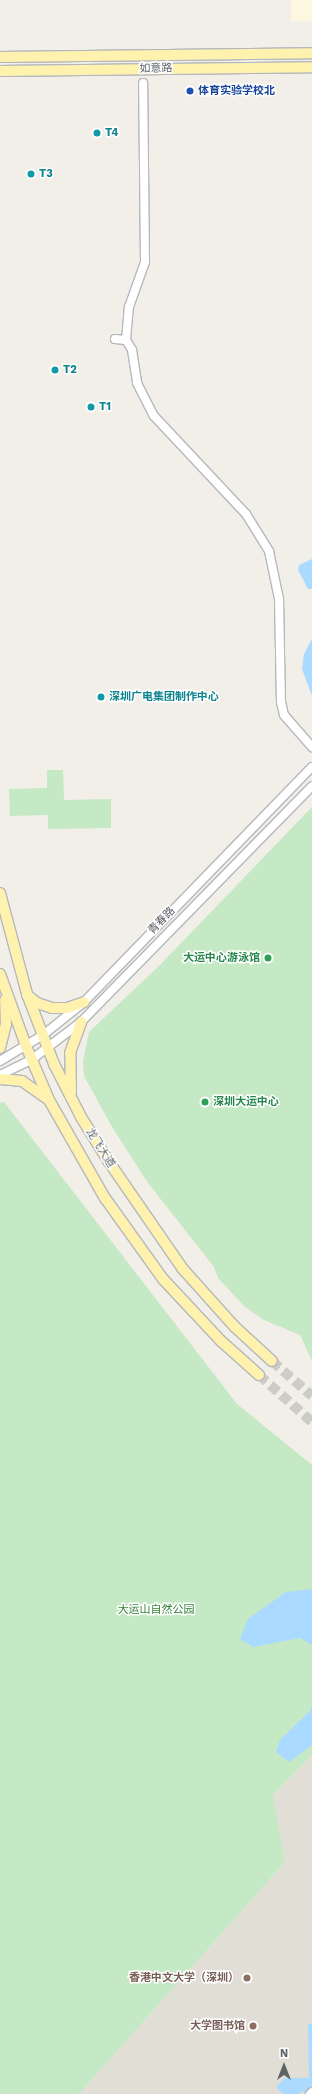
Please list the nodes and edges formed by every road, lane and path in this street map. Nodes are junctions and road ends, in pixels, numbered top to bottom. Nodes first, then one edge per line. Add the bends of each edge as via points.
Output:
1 (0, 51) edge
2 (312, 53) edge
3 (20, 56) junction
4 (0, 57) edge
5 (312, 67) edge
6 (15, 70) junction
7 (0, 71) edge
8 (0, 77) edge
9 (143, 83) dead end
10 (115, 339) dead end
11 (126, 340) junction
12 (312, 747) edge
13 (312, 767) edge
14 (312, 786) edge
15 (0, 893) edge
16 (0, 974) edge
17 (5, 990) junction
18 (26, 994) junction
19 (84, 1002) junction
20 (82, 1022) junction
21 (43, 1035) junction
22 (26, 1046) junction
23 (0, 1048) edge
24 (48, 1048) junction
25 (31, 1060) junction
26 (0, 1061) edge
27 (0, 1075) edge
28 (0, 1079) edge
29 (72, 1098) junction
30 (49, 1100) junction
31 (272, 1361) tunnel mouth
32 (259, 1375) tunnel mouth

1 - 3 main road
2 - 3 main road, 如意路
3 - 4 main road, 如意路
5 - 6 main road, 如意路
6 - 7 main road, 如意路
6 - 8 main road
9 - 11 street via 145,262 129,307
10 - 11 street
11 - 12 street via 132,350 137,383 154,416 246,514 269,551 279,599 281,702 284,715
13 - 19 street, 青春路
14 - 20 street, 青春路
15 - 18 main road, 龙飞大道
16 - 17 main road, 龙飞大道
17 - 22 main road, 龙飞大道
17 - 23 main road via 6,1024
18 - 19 main road via 52,1008 67,1008
18 - 21 main road, 龙飞大道
19 - 21 street, 青春路
20 - 24 street, 青春路
20 - 29 main road via 70,1053
21 - 22 street, 青春路
21 - 24 main road, 龙飞大道
22 - 25 main road, 龙飞大道
22 - 26 street, 青春路
24 - 25 street, 青春路
24 - 29 main road, 龙飞大道
25 - 27 street, 青春路
25 - 30 main road, 龙飞大道
28 - 30 main road via 22,1081
29 - 31 main road, 龙飞大道 via 109,1162 182,1268 235,1327
30 - 32 main road, 龙飞大道 via 101,1191 140,1249 186,1305

